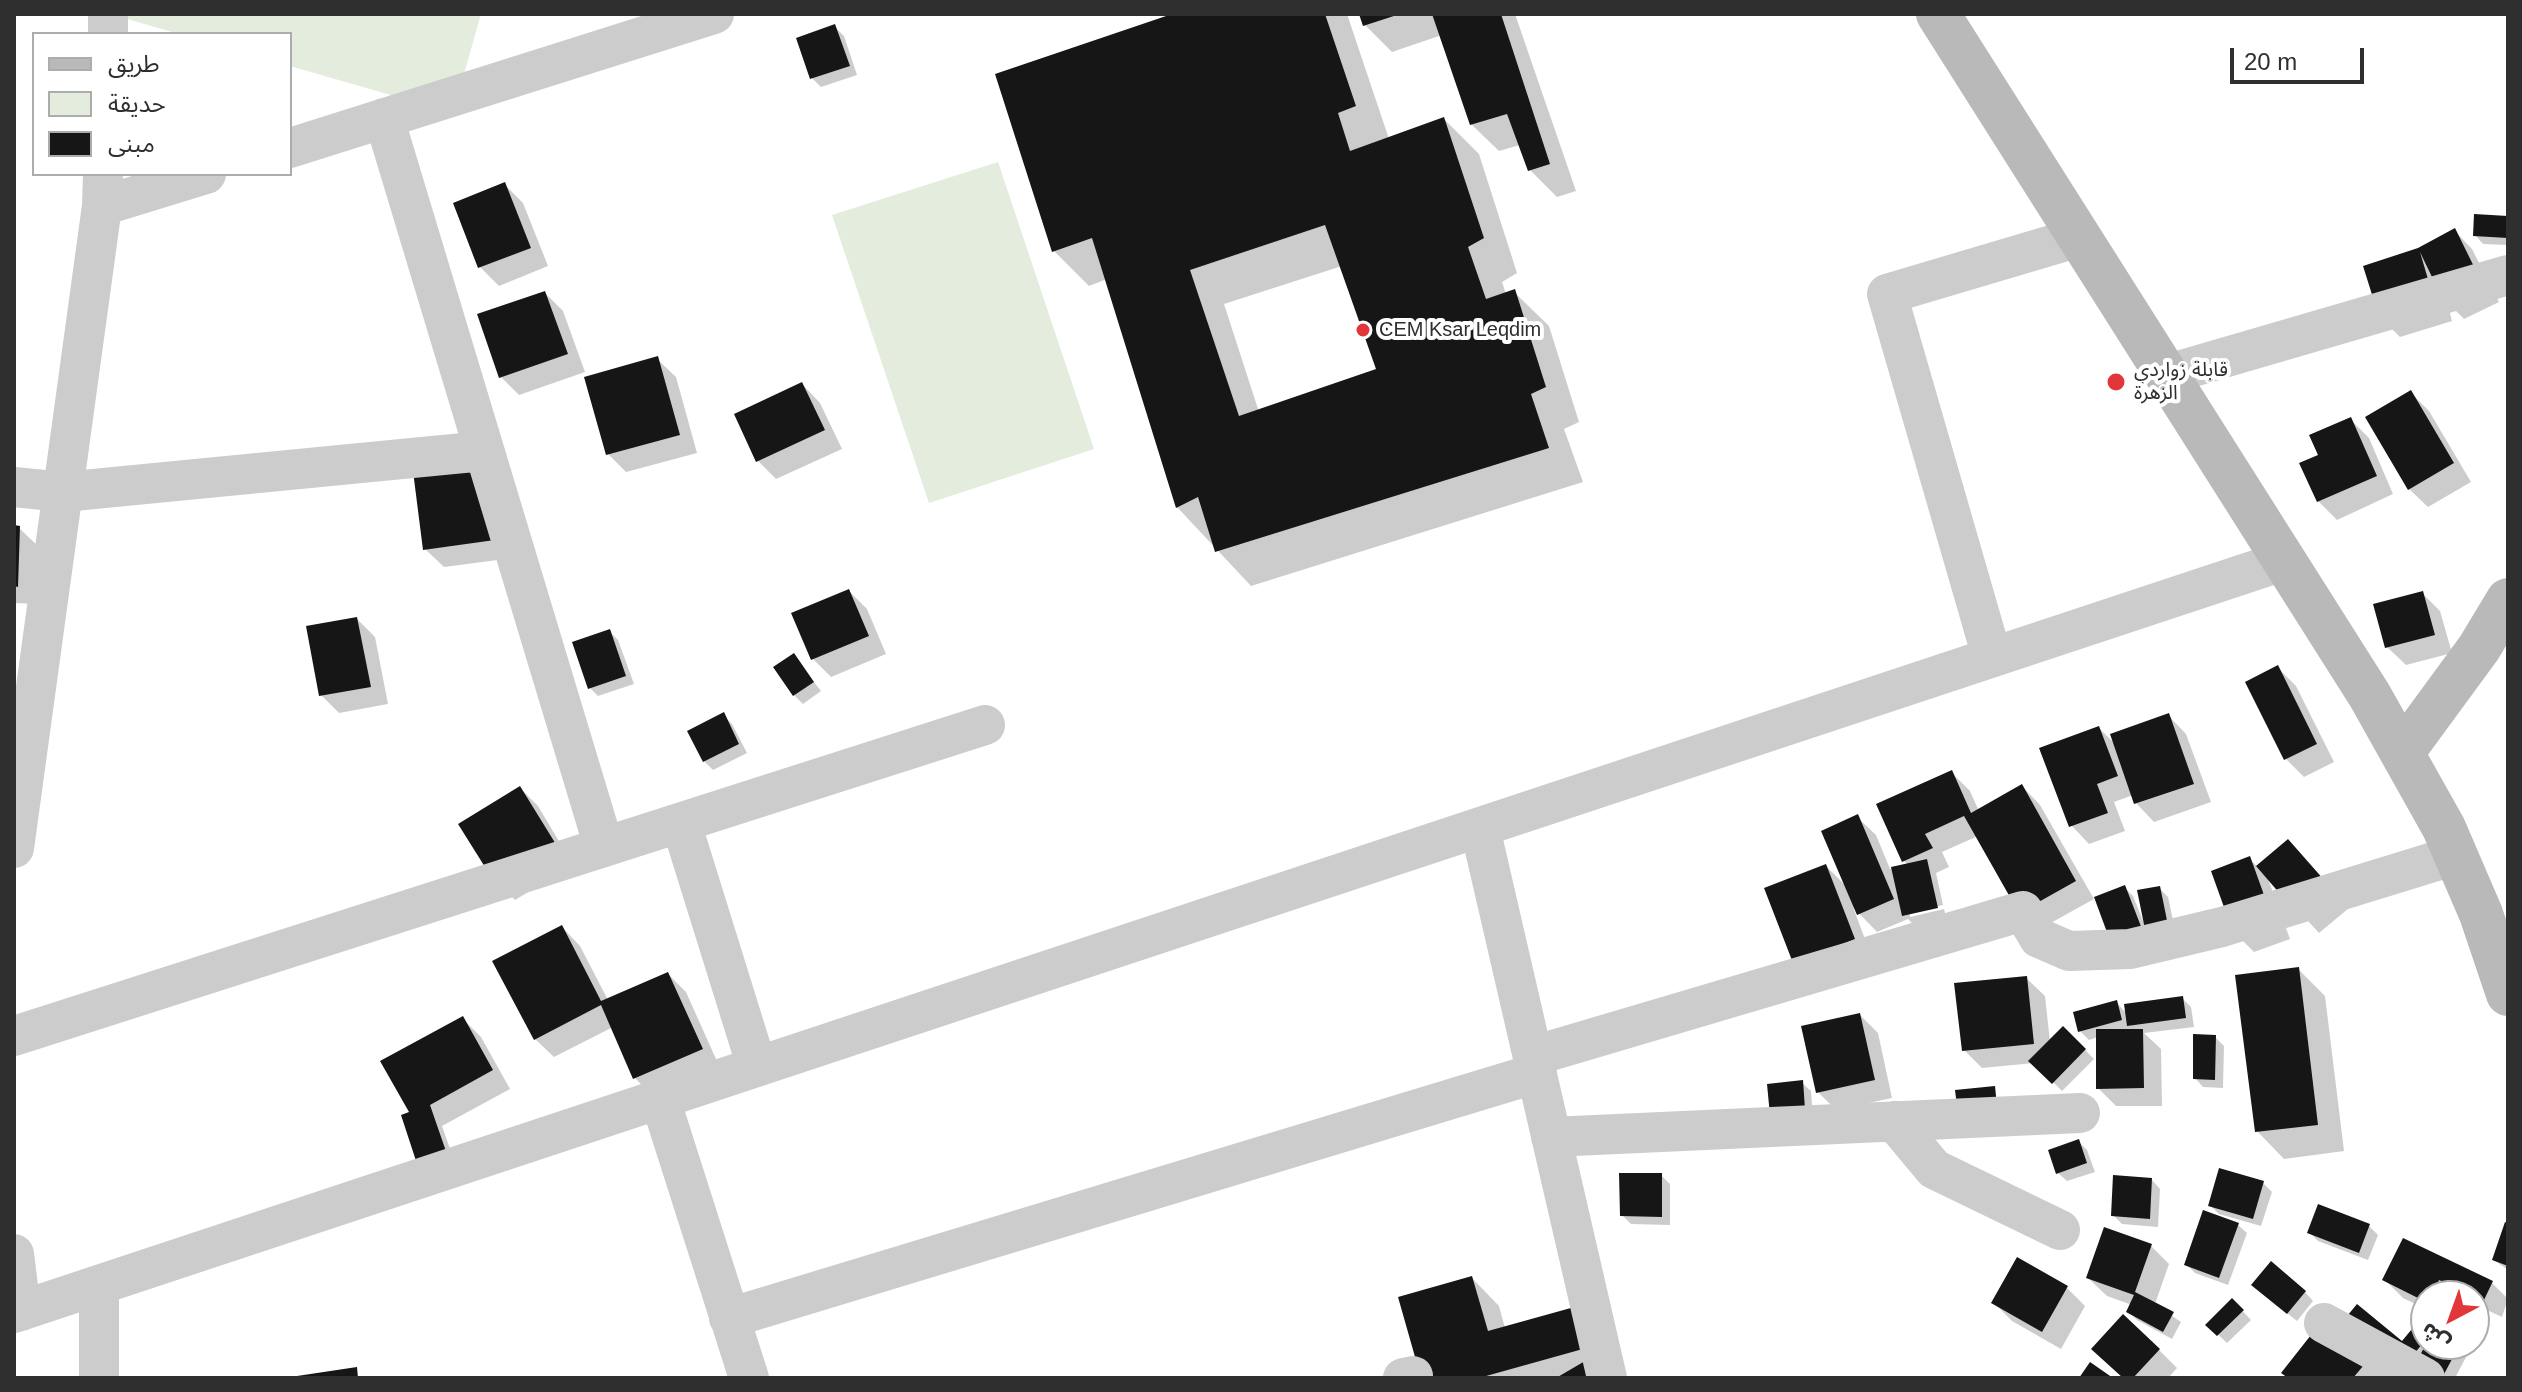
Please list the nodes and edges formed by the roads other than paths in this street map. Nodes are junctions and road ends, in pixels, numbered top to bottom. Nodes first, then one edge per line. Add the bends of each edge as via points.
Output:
1 (714, 14) edge
2 (1938, 14) edge
3 (384, 118) junction
4 (292, 147) edge
5 (193, 176) edge
6 (103, 190) edge
7 (2079, 237) junction
8 (2508, 275) edge
9 (2165, 375) junction
10 (484, 451) junction
11 (14, 487) edge
12 (63, 492) junction
13 (2283, 561) junction
14 (2508, 600) edge
15 (1992, 657) junction
16 (985, 725) dead end
17 (2402, 753) junction
18 (681, 823) junction
19 (1480, 828) junction
20 (604, 847) junction
21 (14, 848) edge
22 (2456, 855) junction
23 (2508, 994) edge
24 (14, 1036) edge
25 (1535, 1064) junction
26 (757, 1067) junction
27 (660, 1099) junction
28 (2080, 1113) dead end
29 (1894, 1121) junction
30 (1551, 1137) junction
31 (2060, 1230) dead end
32 (14, 1254) edge
33 (99, 1285) junction
34 (18, 1312) edge
35 (729, 1318) junction
36 (2324, 1323) dead end
37 (99, 1378) edge
38 (749, 1378) edge
39 (1607, 1378) edge
40 (2425, 1378) edge

1 - 3 street
2 - 7 street
3 - 4 street
3 - 10 street
5 - 6 street
6 - 12 street
7 - 9 street
7 - 15 street via 1887,294
8 - 9 street
9 - 13 street
10 - 12 street
10 - 20 street
11 - 12 street
12 - 21 street
13 - 15 street
13 - 17 street
14 - 17 street
15 - 19 street
16 - 18 street
17 - 22 street
18 - 20 street
18 - 26 street
19 - 25 street
19 - 26 street
20 - 24 street
22 - 23 street
22 - 25 street via 2222,927 2130,949 2069,951 2039,938 2023,911
25 - 30 street
25 - 35 street
26 - 27 street
27 - 33 street
27 - 35 street
28 - 29 street
29 - 30 street
29 - 31 street via 1934,1169
30 - 39 street
32 - 34 street
33 - 34 street
33 - 37 street
35 - 38 street
36 - 40 street

